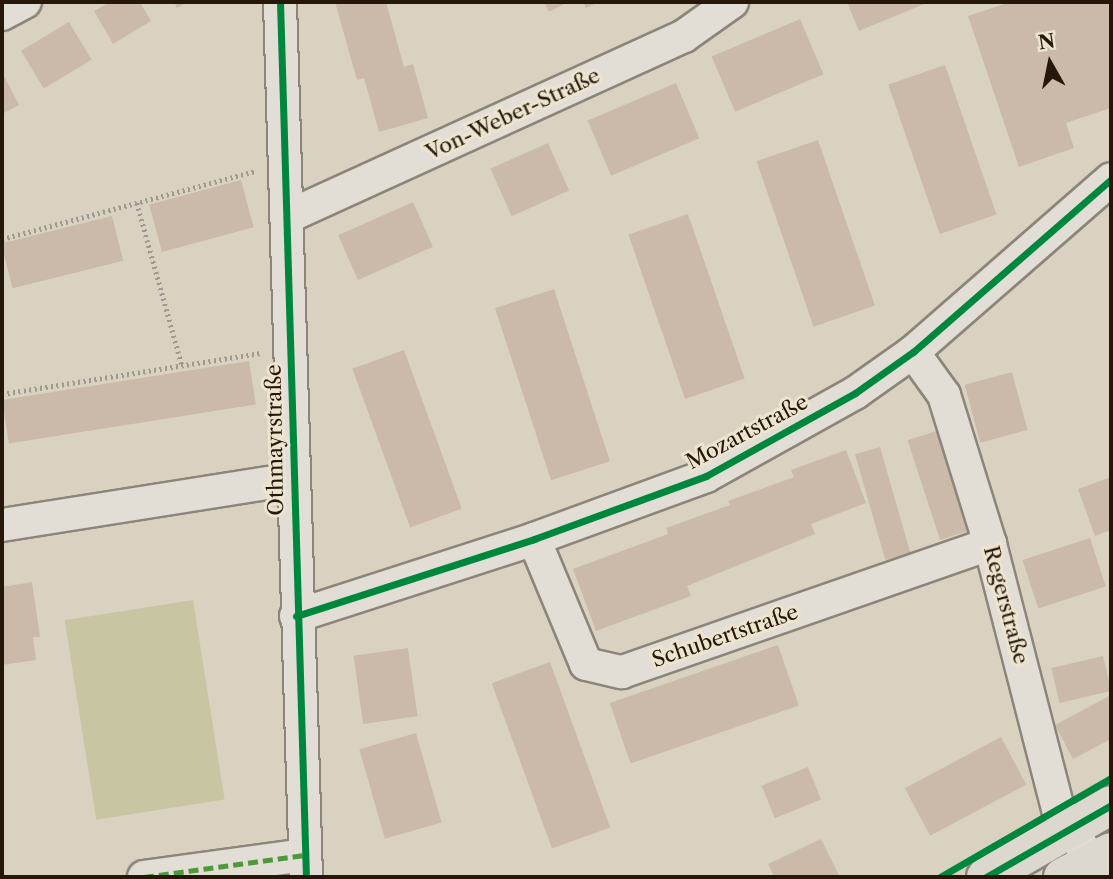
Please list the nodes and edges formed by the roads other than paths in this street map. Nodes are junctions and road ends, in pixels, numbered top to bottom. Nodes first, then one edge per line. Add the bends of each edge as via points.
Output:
1 (25, 2) edge
2 (280, 2) edge
3 (732, 2) edge
4 (2, 15) edge
5 (1111, 179) edge
6 (288, 217) junction
7 (914, 352) junction
8 (292, 478) junction
9 (2, 524) edge
10 (534, 539) junction
11 (990, 544) junction
12 (296, 616) junction
13 (1111, 805) edge
14 (1071, 828) junction
15 (1088, 863) edge
16 (305, 866) edge
17 (144, 877) edge
18 (986, 877) edge

1 - 4 street
2 - 6 street, Othmayrstraße
3 - 6 street, Von-Weber-Straße via 684,36
5 - 7 street, Mozartstraße
6 - 8 street, Othmayrstraße
7 - 10 street, Mozartstraße via 855,393 706,477
7 - 11 street, Regerstraße via 944,395
8 - 9 street
8 - 12 street, Othmayrstraße
10 - 11 street, Schubertstraße via 586,664 622,672
10 - 12 street, Mozartstraße
11 - 14 street, Regerstraße via 1058,808
12 - 16 street, Othmayrstraße
13 - 14 main road
14 - 15 street, Regerstraße
14 - 18 main road
16 - 17 street

